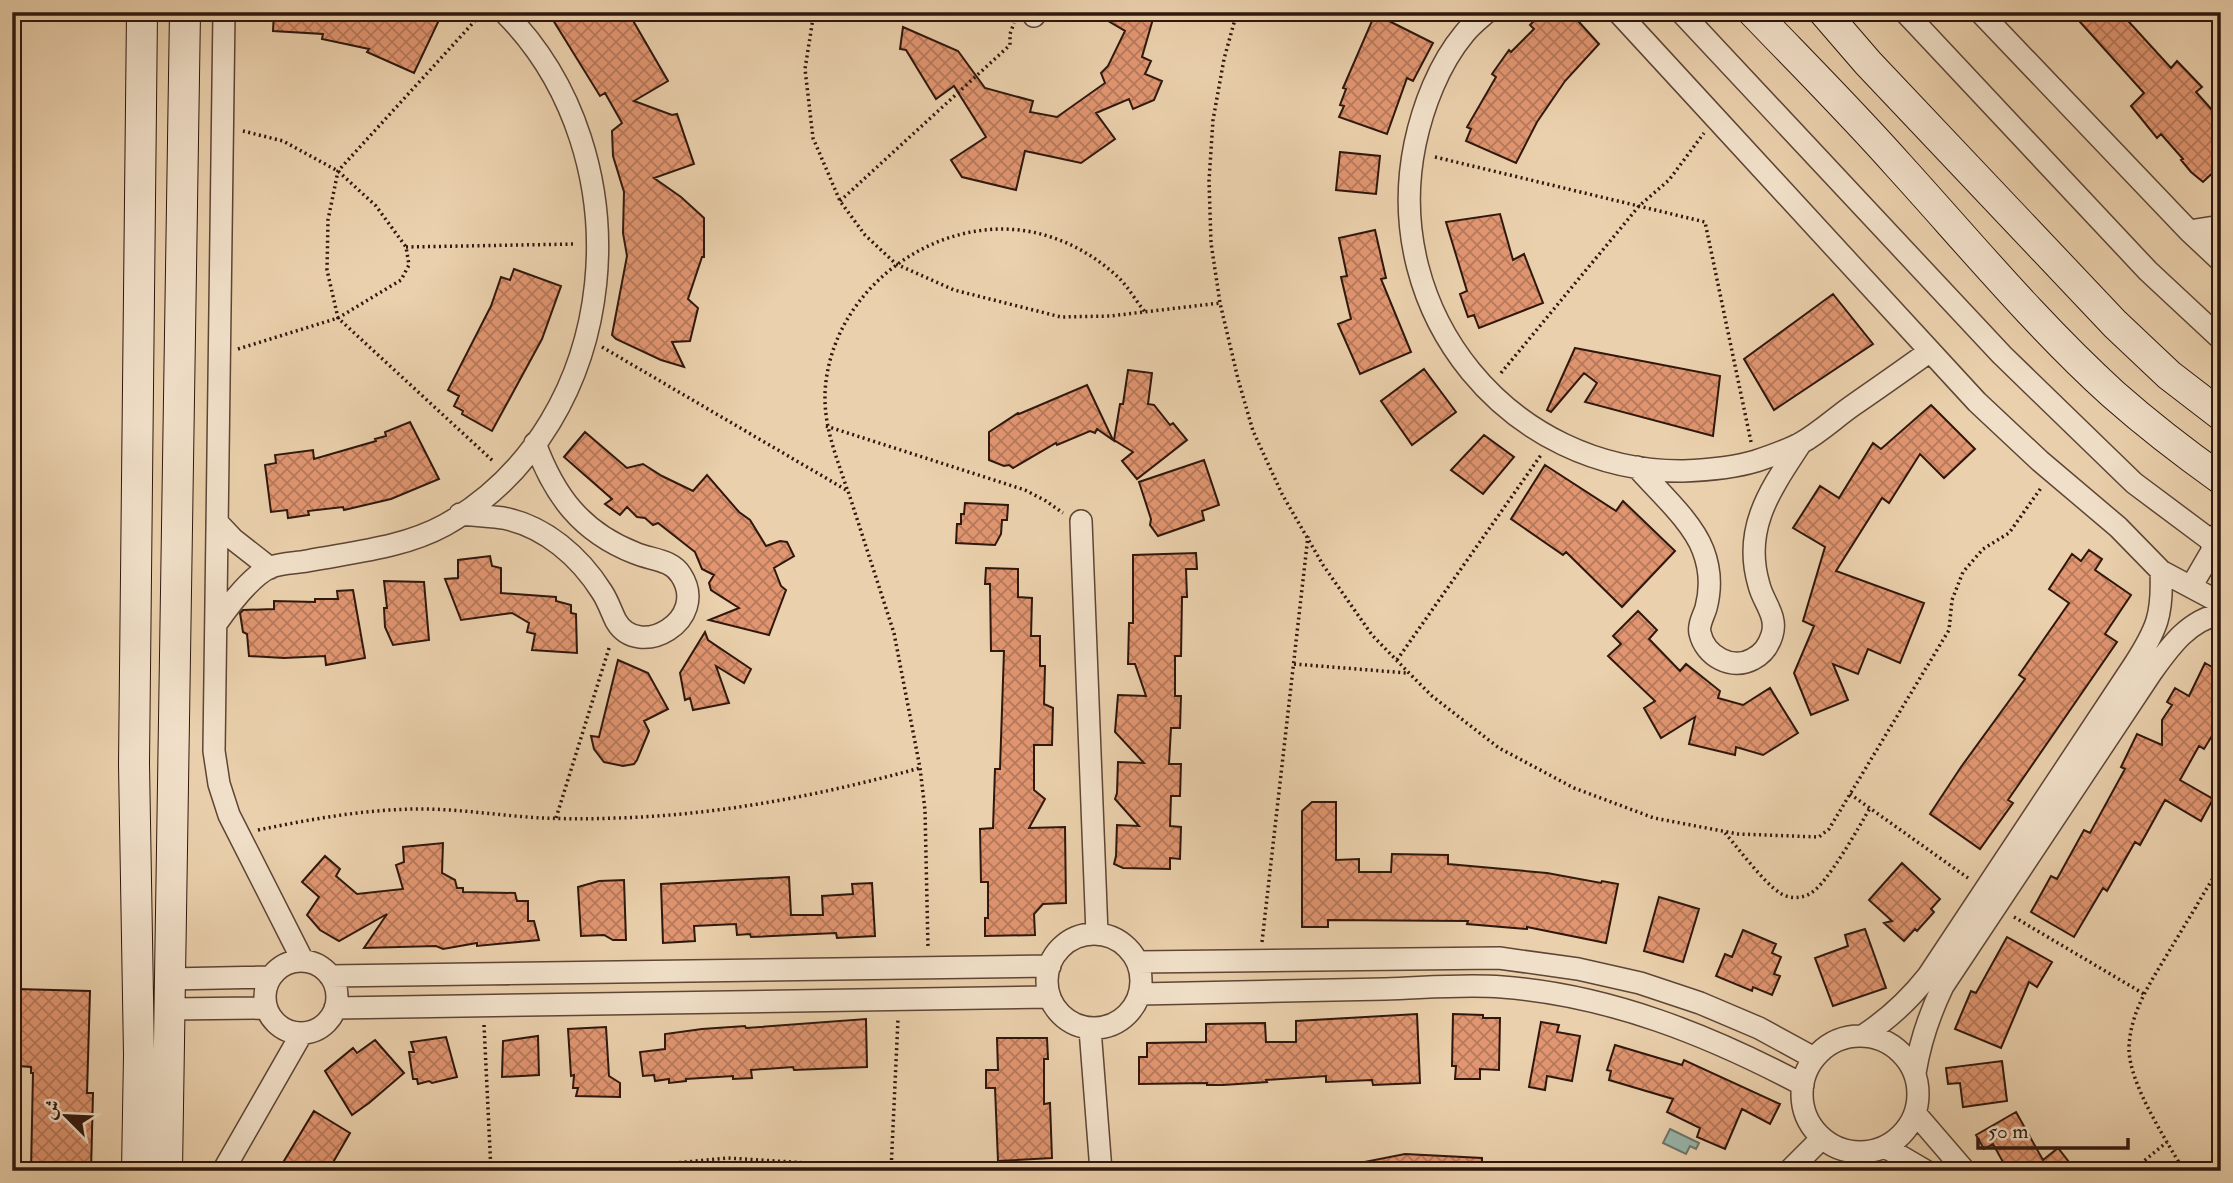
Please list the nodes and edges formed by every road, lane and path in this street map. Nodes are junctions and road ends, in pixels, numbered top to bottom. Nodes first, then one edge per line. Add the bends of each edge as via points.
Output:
1 (142, 12) edge
2 (185, 12) edge
3 (224, 12) edge
4 (483, 12) edge
5 (504, 12) edge
6 (814, 12) edge
7 (1237, 12) edge
8 (1487, 12) edge
9 (1618, 12) edge
10 (1681, 12) edge
11 (1754, 12) edge
12 (1824, 12) edge
13 (1905, 12) edge
14 (1980, 12) edge
15 (1028, 17) edge
16 (1868, 63) junction
17 (1837, 101) junction
18 (1715, 118) junction
19 (223, 127) junction
20 (1930, 127) junction
21 (1413, 152) junction
22 (1898, 164) junction
23 (338, 172) junction
24 (841, 201) junction
25 (1639, 206) junction
26 (2221, 226) edge
27 (2189, 231) junction
28 (599, 244) junction
29 (406, 247) junction
30 (2221, 261) edge
31 (896, 264) junction
32 (1220, 303) junction
33 (1145, 312) junction
34 (338, 318) junction
35 (586, 337) junction
36 (2221, 339) edge
37 (1930, 351) junction
38 (220, 355) junction
39 (1487, 391) junction
40 (2209, 394) edge
41 (2221, 415) edge
42 (826, 425) junction
43 (1552, 439) junction
44 (535, 443) junction
45 (1801, 443) junction
46 (1756, 461) junction
47 (1637, 467) junction
48 (2052, 472) junction
49 (508, 475) junction
50 (2221, 479) edge
51 (848, 491) junction
52 (460, 514) junction
53 (217, 522) junction
54 (1081, 526) joint
55 (1308, 536) junction
56 (2219, 543) edge
57 (270, 568) junction
58 (2161, 571) junction
59 (2191, 587) junction
60 (2220, 604) edge
61 (617, 622) junction
62 (216, 624) junction
63 (2153, 653) junction
64 (1397, 660) junction
65 (1294, 664) junction
66 (1409, 673) junction
67 (134, 764) junction
68 (174, 765) junction
69 (920, 768) junction
70 (1850, 794) junction
71 (1870, 808) junction
72 (556, 818) junction
73 (1723, 831) junction
74 (239, 834) junction
75 (2221, 865) edge
76 (1990, 898) junction
77 (1097, 934) junction
78 (303, 961) junction
79 (1260, 961) junction
80 (1138, 962) junction
81 (1050, 966) junction
82 (928, 967) junction
83 (330, 976) junction
84 (271, 977) junction
85 (214, 978) junction
86 (170, 979) junction
87 (1140, 993) junction
88 (2144, 994) junction
89 (1050, 997) junction
90 (898, 999) junction
91 (483, 1005) junction
92 (266, 1008) junction
93 (335, 1008) junction
94 (170, 1009) junction
95 (213, 1009) junction
96 (1090, 1029) junction
97 (302, 1033) junction
98 (1864, 1035) junction
99 (1814, 1058) junction
100 (1915, 1073) junction
101 (1803, 1085) junction
102 (1915, 1113) junction
103 (1822, 1138) junction
104 (2167, 1142) junction
105 (1885, 1146) junction
106 (137, 1171) edge
107 (167, 1171) edge
108 (223, 1171) edge
109 (491, 1171) edge
110 (625, 1171) edge
111 (879, 1171) edge
112 (891, 1171) edge
113 (1101, 1171) edge
114 (1419, 1171) edge
115 (1479, 1171) edge
116 (1789, 1171) edge
117 (1926, 1171) edge
118 (1965, 1171) edge
119 (2132, 1171) edge
120 (2185, 1171) edge

1 - 67 street
2 - 68 street
3 - 19 street
4 - 23 path
5 - 28 street via 554,77 579,130 594,186
6 - 24 path via 805,69 813,138
7 - 32 path via 1213,120 1209,181 1211,243
8 - 21 street via 1464,34 1438,75
9 - 18 street
10 - 56 street via 2002,355 2134,483
11 - 17 street
12 - 16 street
13 - 36 street via 2148,271
14 - 27 street
15 - 24 path via 1010,34 1010,45
16 - 17 street via 1872,75 1869,88 1850,102
16 - 20 street
17 - 22 street
18 - 25 path via 1669,180
18 - 37 street
19 - 23 path via 283,141
19 - 38 street
20 - 22 street via 1906,129 1897,139
20 - 40 street via 2115,324 2169,374
21 - 25 path
21 - 39 street via 1409,217 1416,265 1432,311 1456,353
22 - 50 street via 1987,265 2112,393
23 - 29 path via 376,206
23 - 34 path via 327,245 327,270
24 - 31 path via 865,234
25 - 39 path
25 - 46 path via 1705,222
26 - 27 street
27 - 30 street
28 - 29 path
28 - 35 street via 595,302
29 - 34 path via 408,265 401,280
31 - 33 path via 954,290 1061,317
31 - 33 path via 931,243 970,231 1011,229 1051,237 1088,254 1120,279
31 - 42 path via 861,297 838,336 826,380
32 - 33 path
32 - 55 path via 1253,431 1282,494
34 - 38 path
34 - 49 path
35 - 44 street via 556,412
35 - 51 path
37 - 45 street
37 - 48 street
38 - 53 street
39 - 43 street
40 - 41 street
42 - 51 path
42 - 54 path via 1025,490
43 - 47 street via 1611,463
43 - 64 path
44 - 49 street
44 - 61 street via 556,490 583,522 635,554 670,564 681,575 687,604 671,629 643,637
45 - 46 street
45 - 47 street via 1756,525 1753,556 1759,587 1773,615 1773,632 1766,649 1752,660 1735,663 1718,659 1705,647 1699,630 1710,577 1703,550 1689,526
46 - 47 street via 1708,470
48 - 58 street via 2118,527
48 - 70 path via 2008,533 1983,549 1963,572 1952,600 1949,630
49 - 52 street
51 - 69 path via 894,633
52 - 57 street via 404,541
52 - 61 street via 505,518 544,533 577,558 602,591
53 - 57 street
53 - 62 street
54 - 77 street
55 - 64 path via 1365,625
55 - 65 path
56 - 59 street
57 - 62 street via 249,584
58 - 59 street
58 - 63 street
59 - 60 street
60 - 63 street via 2212,616
61 - 72 path
62 - 74 street via 214,751 219,784
63 - 76 street
64 - 66 path
65 - 66 path
65 - 79 path
66 - 73 path via 1500,748 1574,789 1654,818
67 - 68 street
67 - 106 street
68 - 86 street
69 - 72 path via 771,803 695,813
69 - 82 path
70 - 71 path
70 - 73 path via 1819,837
71 - 73 path via 1818,888 1795,898 1773,887
71 - 76 path
72 - 74 path via 420,809 359,812
74 - 78 street
75 - 88 path
76 - 88 path
76 - 98 street via 1910,999
76 - 100 street via 1930,1014
77 - 80 street via 1117,939
77 - 81 street via 1068,942
78 - 83 street via 319,965
78 - 84 street via 285,964
79 - 80 street
79 - 99 street via 1499,958 1578,969 1700,1003
80 - 87 street
81 - 82 street
81 - 89 street
82 - 83 street
83 - 93 street via 336,991
84 - 85 street
84 - 92 street via 265,992
85 - 86 street
85 - 95 street
86 - 94 street
87 - 96 street via 1122,1020
87 - 101 street via 1501,987 1602,1004 1675,1026
88 - 104 path via 2133,1021 2129,1051 2137,1081
89 - 90 street
89 - 96 street via 1070,1022
90 - 91 street
90 - 112 path
91 - 93 street
91 - 109 path
92 - 95 street
92 - 97 street via 280,1027
93 - 97 street via 319,1028
94 - 95 street
94 - 107 street
96 - 113 street
97 - 108 street
98 - 99 street via 1845,1037
98 - 100 street via 1895,1047
99 - 101 street
100 - 102 street via 1919,1087
101 - 103 street via 1806,1114
102 - 105 street via 1903,1133
102 - 118 street
103 - 105 street via 1852,1151
103 - 116 street
104 - 119 path
104 - 120 path
105 - 117 street
110 - 111 path via 729,1158
114 - 115 path

